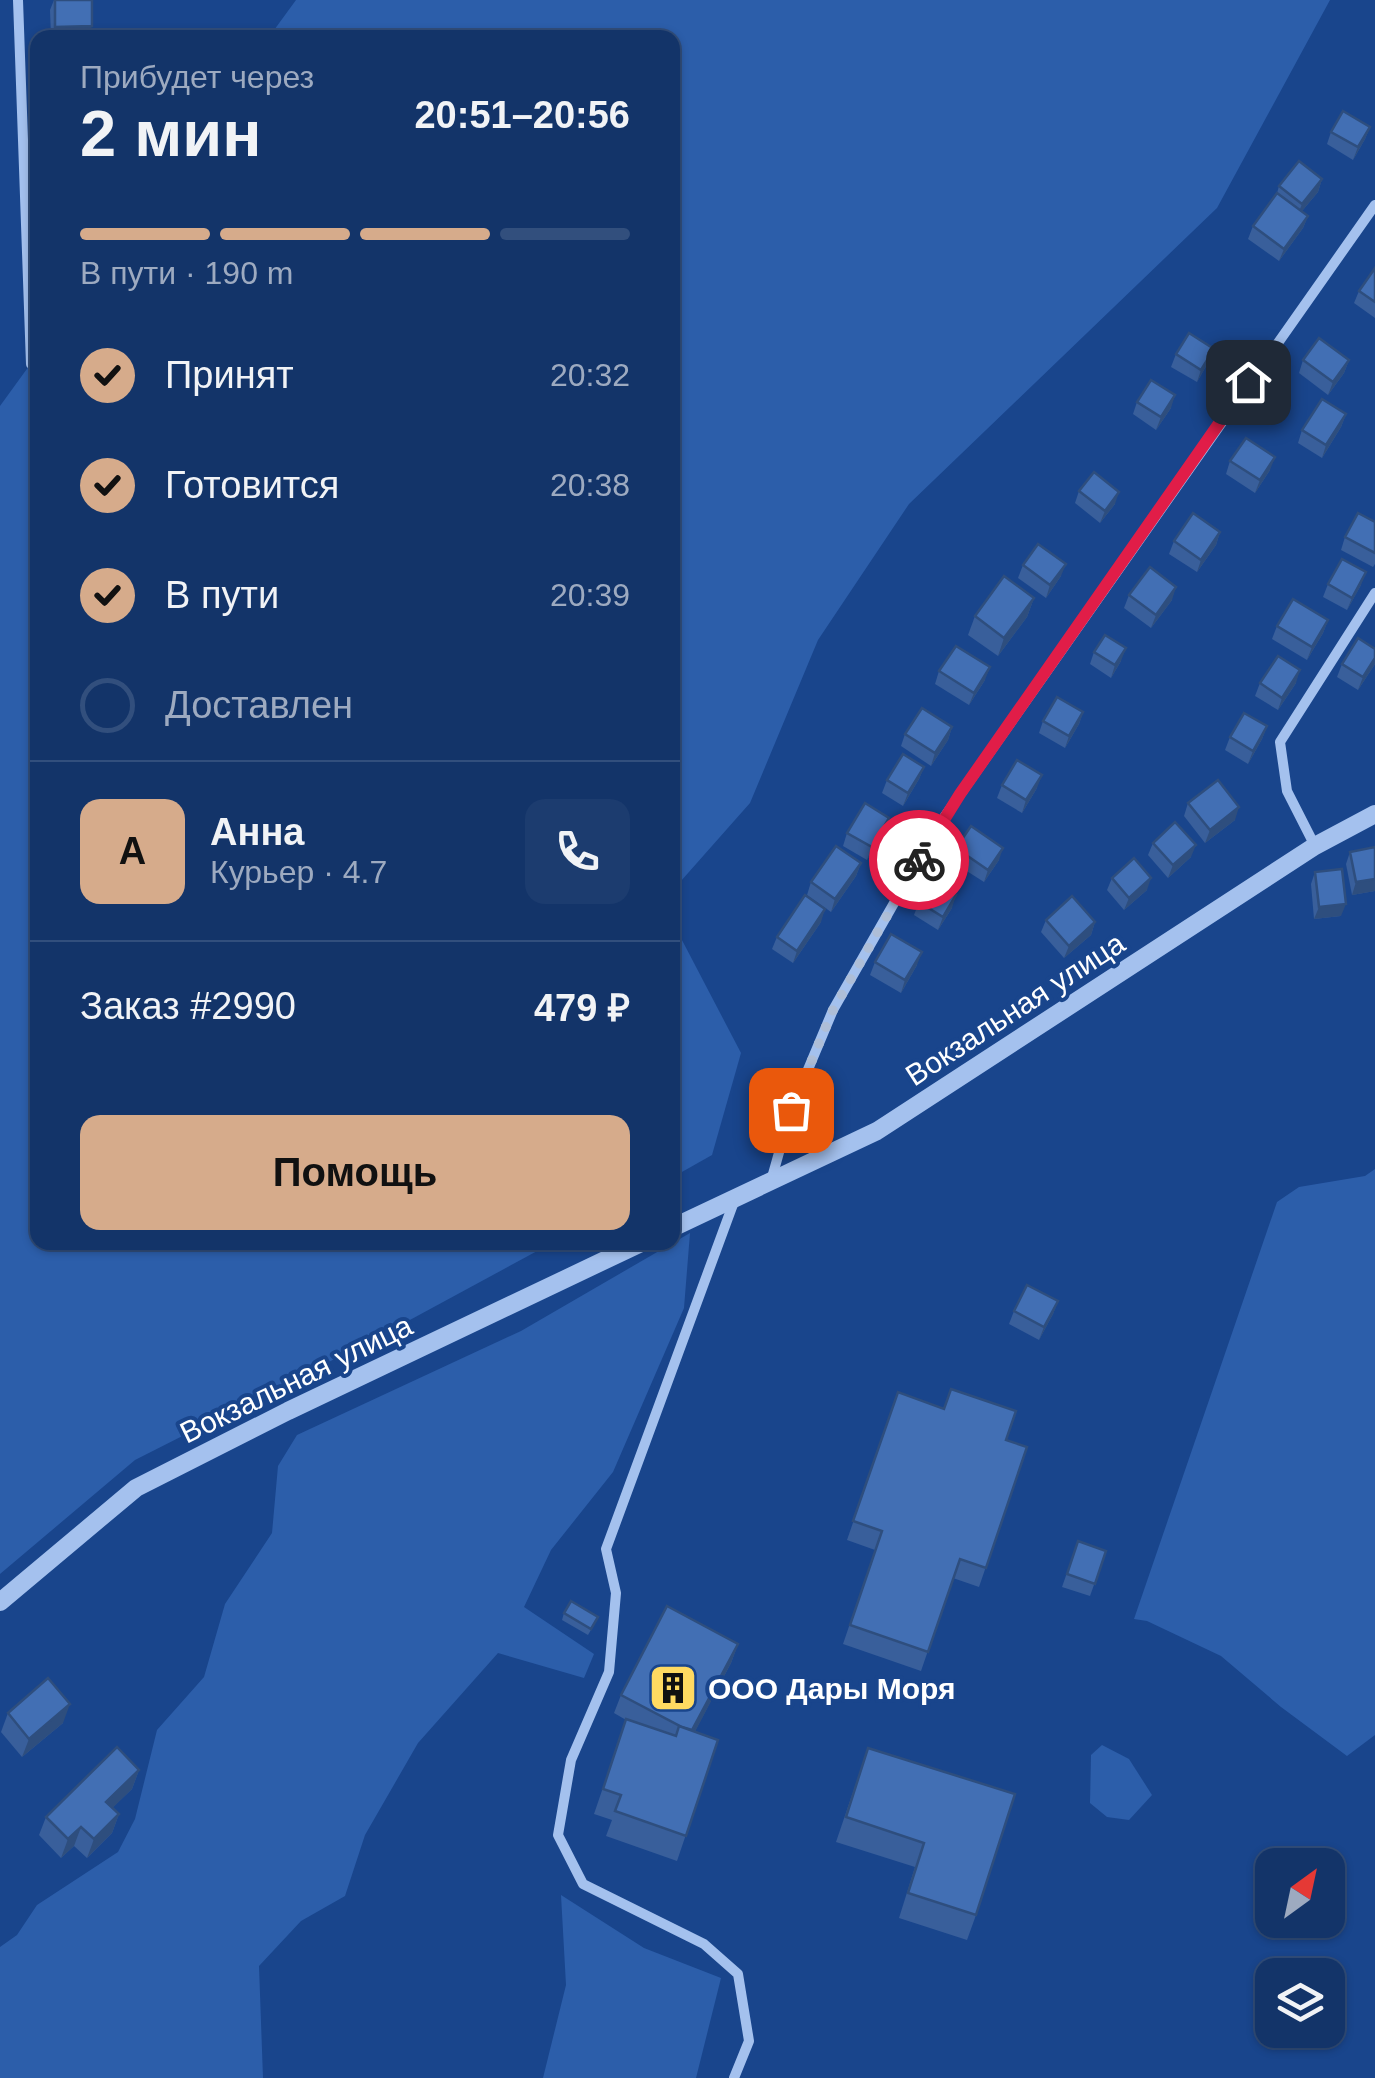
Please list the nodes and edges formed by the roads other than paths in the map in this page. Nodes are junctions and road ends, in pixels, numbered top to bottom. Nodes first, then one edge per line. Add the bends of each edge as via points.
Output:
1 (18, 0) edge
2 (1375, 205) edge
3 (30, 336) edge
4 (1375, 593) edge
5 (1375, 814) edge
6 (1315, 846) junction
7 (770, 1182) junction
8 (736, 1198) junction
9 (680, 1224) edge
10 (626, 1250) edge
11 (0, 1602) edge
12 (734, 2078) edge

1 - 3 street
2 - 7 street via 938,826 833,1010 791,1110
4 - 6 street via 1280,742 1287,791
5 - 6 street, Вокзальная улица
6 - 7 street, Вокзальная улица via 877,1131
7 - 8 street, Вокзальная улица
8 - 9 street, Вокзальная улица
8 - 12 street via 606,1549 616,1593 610,1672 571,1760 558,1835 583,1884 704,1944 738,1974 749,2041
10 - 11 street, Вокзальная улица via 136,1488

